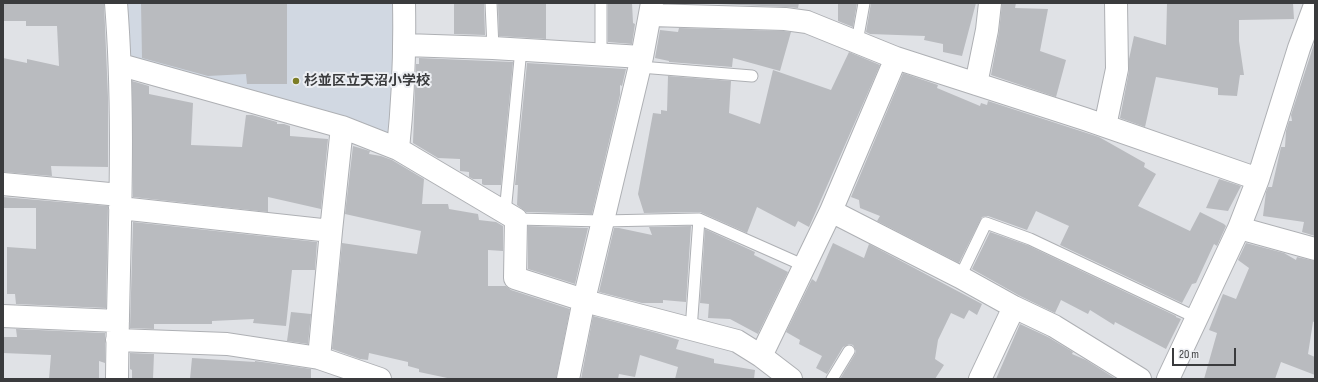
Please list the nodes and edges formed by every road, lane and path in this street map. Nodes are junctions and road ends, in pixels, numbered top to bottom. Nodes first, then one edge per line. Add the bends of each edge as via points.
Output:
1 (116, 3) edge
2 (404, 3) edge
3 (491, 3) edge
4 (601, 3) edge
5 (864, 3) edge
6 (990, 3) edge
7 (1116, 3) edge
8 (1315, 5) edge
9 (651, 9) edge
10 (857, 42) junction
11 (405, 46) junction
12 (493, 48) junction
13 (521, 49) junction
14 (601, 54) junction
15 (896, 58) junction
16 (641, 62) junction
17 (121, 65) junction
18 (752, 76) dead end
19 (976, 84) junction
20 (1105, 126) junction
21 (342, 127) junction
22 (398, 149) junction
23 (1258, 179) junction
24 (3, 184) edge
25 (120, 201) junction
26 (831, 211) junction
27 (510, 216) junction
28 (699, 218) junction
29 (603, 221) junction
30 (1239, 228) junction
31 (331, 231) junction
32 (1315, 249) edge
33 (806, 266) junction
34 (960, 277) junction
35 (584, 300) junction
36 (1014, 307) junction
37 (3, 316) edge
38 (1198, 318) junction
39 (691, 330) junction
40 (118, 331) junction
41 (849, 351) dead end
42 (761, 356) junction
43 (319, 358) junction
44 (117, 379) edge
45 (380, 379) edge
46 (568, 379) edge
47 (792, 379) edge
48 (832, 379) edge
49 (980, 379) edge
50 (1140, 379) edge
51 (1168, 379) edge

1 - 17 street
2 - 11 street
3 - 12 lane
4 - 14 lane
5 - 10 lane
6 - 19 street
7 - 20 street via 1117,69
8 - 23 street
9 - 10 street via 808,22
9 - 16 street
10 - 15 street
11 - 12 street
11 - 22 street
12 - 13 street
13 - 14 street
13 - 27 lane
14 - 16 street
15 - 19 street
15 - 26 street
16 - 18 lane
16 - 29 street
17 - 21 street
17 - 25 street
19 - 20 street
20 - 23 street
21 - 22 street
21 - 31 street
22 - 27 street
23 - 30 street
24 - 25 street
25 - 31 street
25 - 40 street
26 - 33 street
26 - 34 street
27 - 29 lane
27 - 35 street via 515,278
28 - 29 lane
28 - 33 lane
28 - 39 lane
29 - 35 street
30 - 32 street
30 - 38 street
31 - 43 street
33 - 42 street
34 - 36 street
34 - 38 lane via 986,223 1030,239
35 - 39 street
35 - 46 street
36 - 49 street
36 - 50 street via 1054,326
37 - 40 street
38 - 51 street
39 - 42 street via 737,341
40 - 43 street
40 - 44 street
41 - 48 lane
42 - 47 street
43 - 45 street

